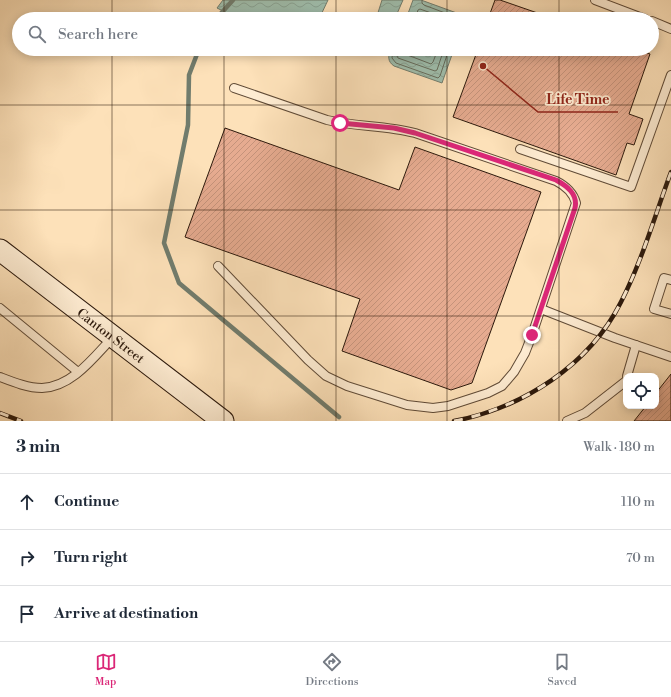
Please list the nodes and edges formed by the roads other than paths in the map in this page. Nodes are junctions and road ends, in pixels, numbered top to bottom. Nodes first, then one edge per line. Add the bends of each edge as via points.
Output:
1 (601, 1) edge
2 (628, 12) edge
3 (659, 25) edge
4 (671, 29) edge
5 (671, 74) edge
6 (234, 88) dead end
7 (520, 149) dead end
8 (0, 250) edge
9 (218, 266) dead end
10 (671, 280) edge
11 (0, 308) edge
12 (541, 309) junction
13 (671, 314) edge
14 (113, 337) junction
15 (636, 345) junction
16 (671, 357) edge
17 (78, 372) junction
18 (628, 373) edge
19 (0, 374) edge
20 (3, 379) edge
21 (623, 383) edge
22 (222, 420) edge
23 (567, 421) edge

1 - 2 lane
3 - 4 lane
5 - 7 lane via 631,187
6 - 12 lane via 327,120 415,133 556,180 564,185 576,203
8 - 14 main road, Canton Street
9 - 12 lane via 326,376 347,386 419,407 448,406 502,386 525,353
10 - 13 lane via 664,278 654,309
11 - 17 lane
12 - 15 lane
14 - 17 lane
14 - 22 main road, Canton Street
15 - 16 lane
15 - 18 lane
17 - 20 lane via 49,387 33,387
19 - 20 lane
21 - 23 lane via 585,413

